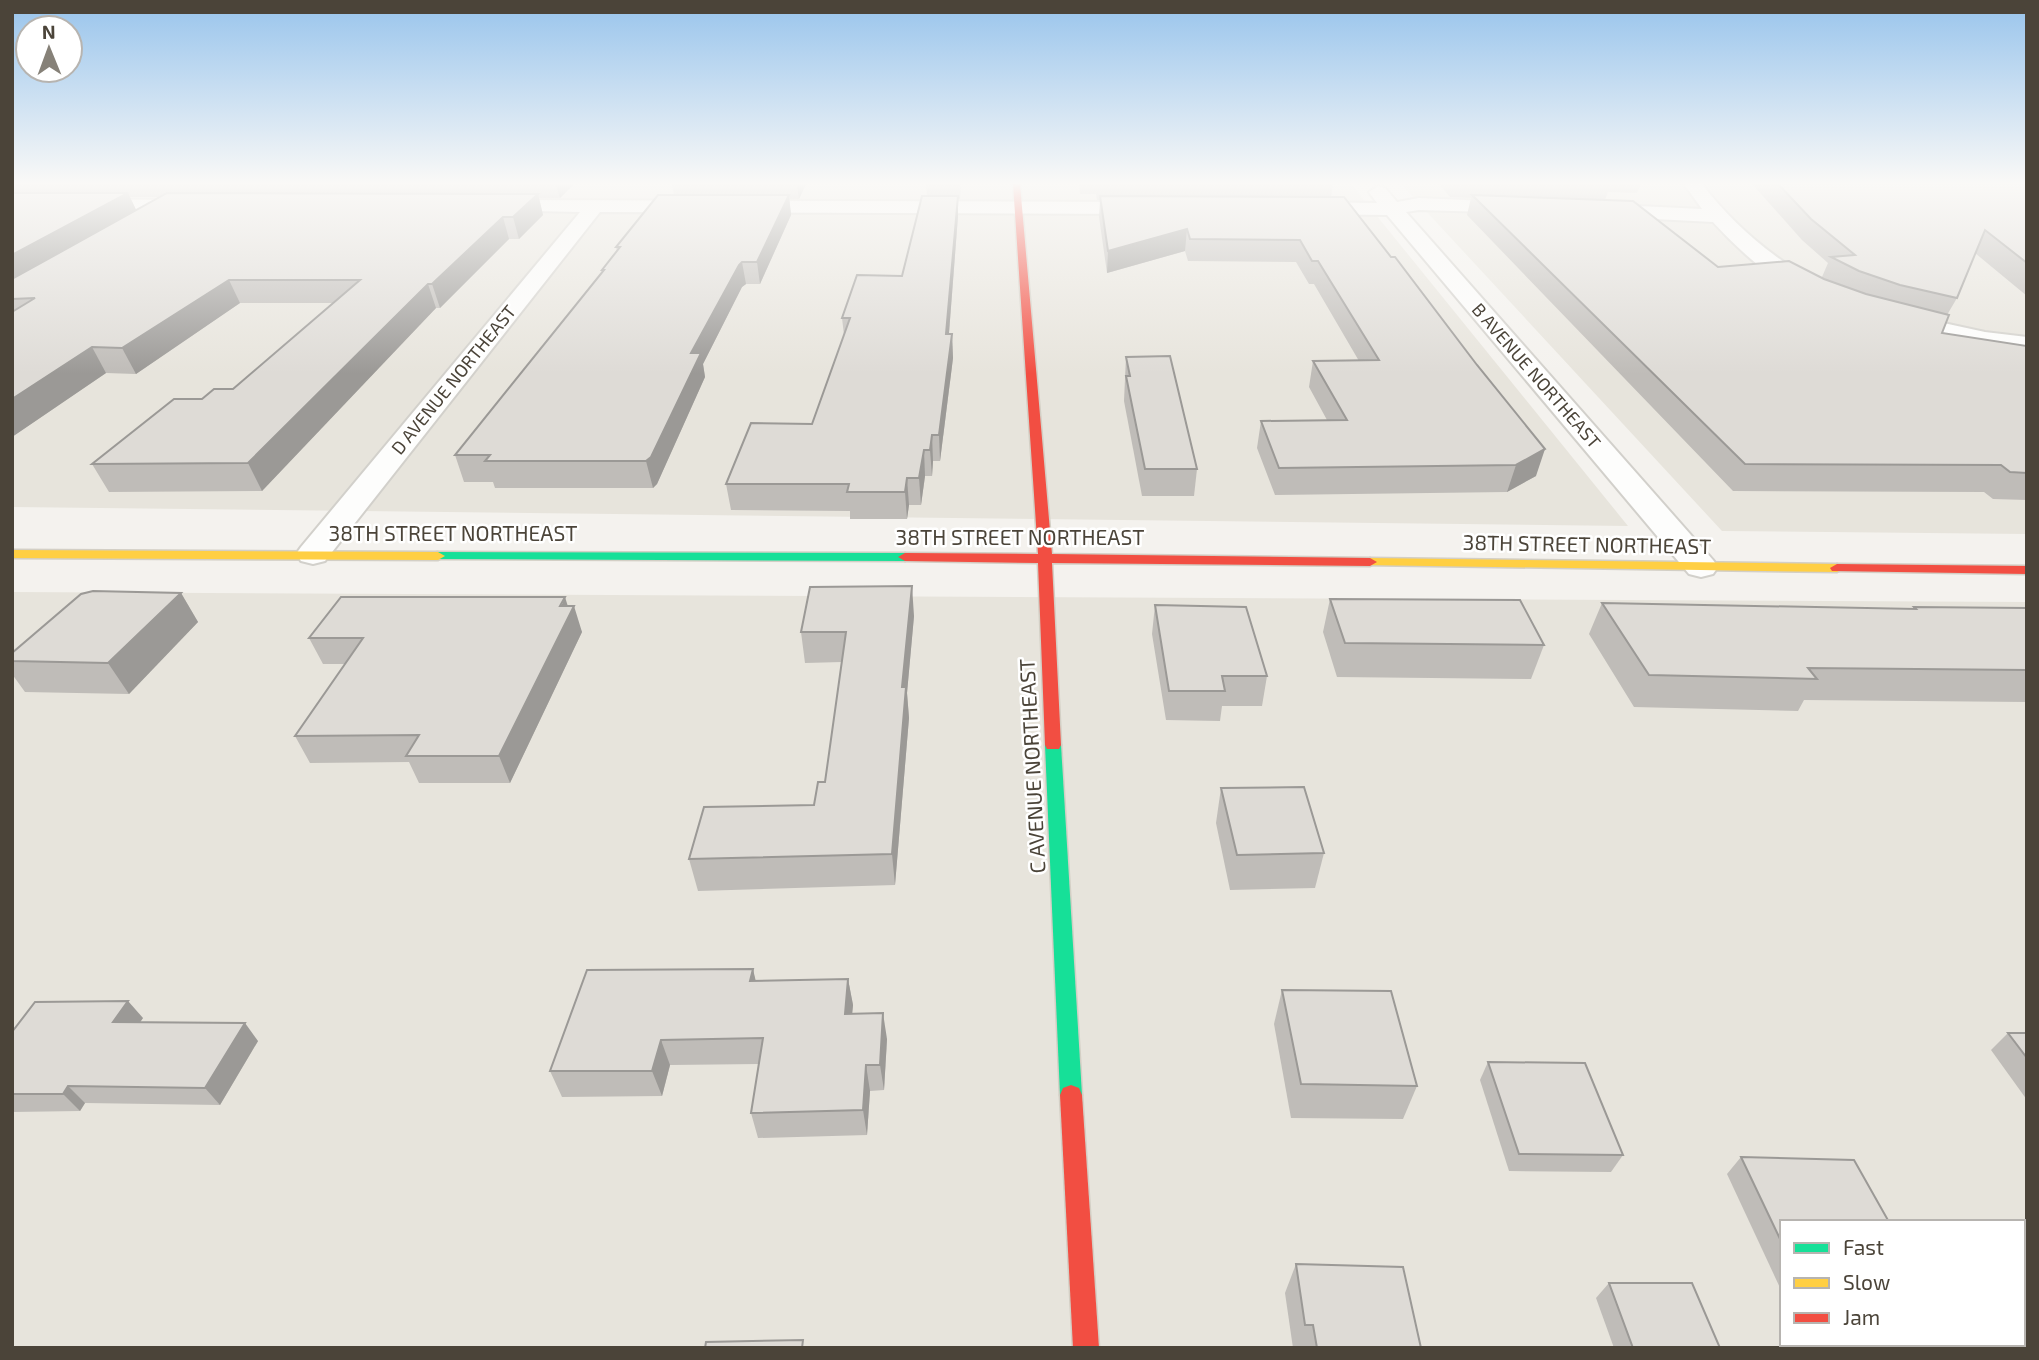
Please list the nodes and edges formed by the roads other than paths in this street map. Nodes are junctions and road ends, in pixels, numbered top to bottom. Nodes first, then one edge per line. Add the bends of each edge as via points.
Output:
1 (561, 247) edge
2 (1021, 247) edge
3 (1425, 247) edge
4 (1753, 247) edge
5 (1834, 300) edge
6 (1878, 315) edge
7 (2027, 344) edge
8 (12, 554) edge
9 (313, 554) junction
10 (1044, 558) junction
11 (1701, 567) junction
12 (2027, 570) edge
13 (1086, 1348) edge

1 - 9 street, D AVENUE NORTHEAST
2 - 10 street, C AVENUE NORTHEAST
3 - 11 street, B AVENUE NORTHEAST
4 - 5 street via 1784,274
6 - 7 street
8 - 9 street, 38TH STREET NORTHEAST
9 - 10 street, 38TH STREET NORTHEAST
10 - 11 street, 38TH STREET NORTHEAST
10 - 13 street, C AVENUE NORTHEAST
11 - 12 street, 38TH STREET NORTHEAST

